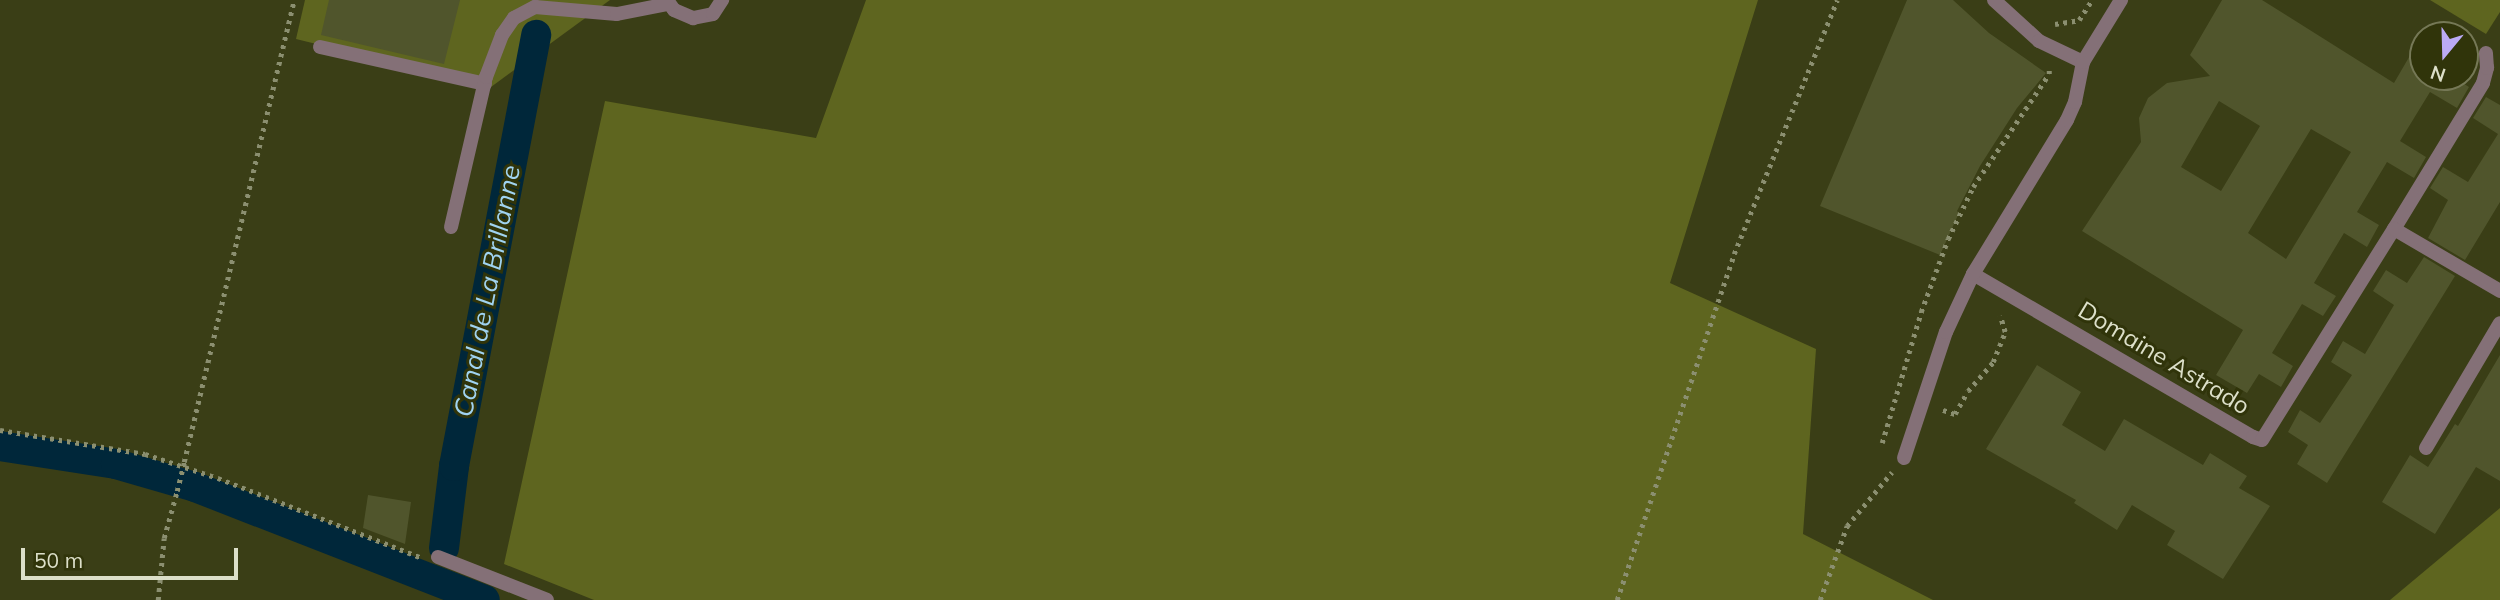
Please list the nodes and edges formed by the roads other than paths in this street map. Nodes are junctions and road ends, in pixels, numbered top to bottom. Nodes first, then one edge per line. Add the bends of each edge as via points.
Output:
1 (722, 0) edge
2 (1994, 0) edge
3 (2121, 0) edge
4 (667, 2) edge
5 (320, 47) dead end
6 (2486, 53) dead end
7 (2083, 62) junction
8 (485, 84) junction
9 (451, 227) dead end
10 (2394, 229) junction
11 (1973, 274) junction
12 (2500, 291) edge
13 (2500, 323) edge
14 (2426, 448) dead end
15 (1904, 458) road end
16 (438, 557) road end
17 (547, 600) edge

1 - 4 street via 713,14 701,18 680,14
2 - 7 street via 2039,41
3 - 7 street
4 - 8 street via 617,14 529,8 514,18 502,35
5 - 8 street
6 - 10 street, Domaine Astrado via 2483,83
7 - 11 street via 2067,120
8 - 9 street
10 - 11 street, Domaine Astrado via 2262,440
10 - 12 street
11 - 15 street via 1946,332
13 - 14 street
16 - 17 street

